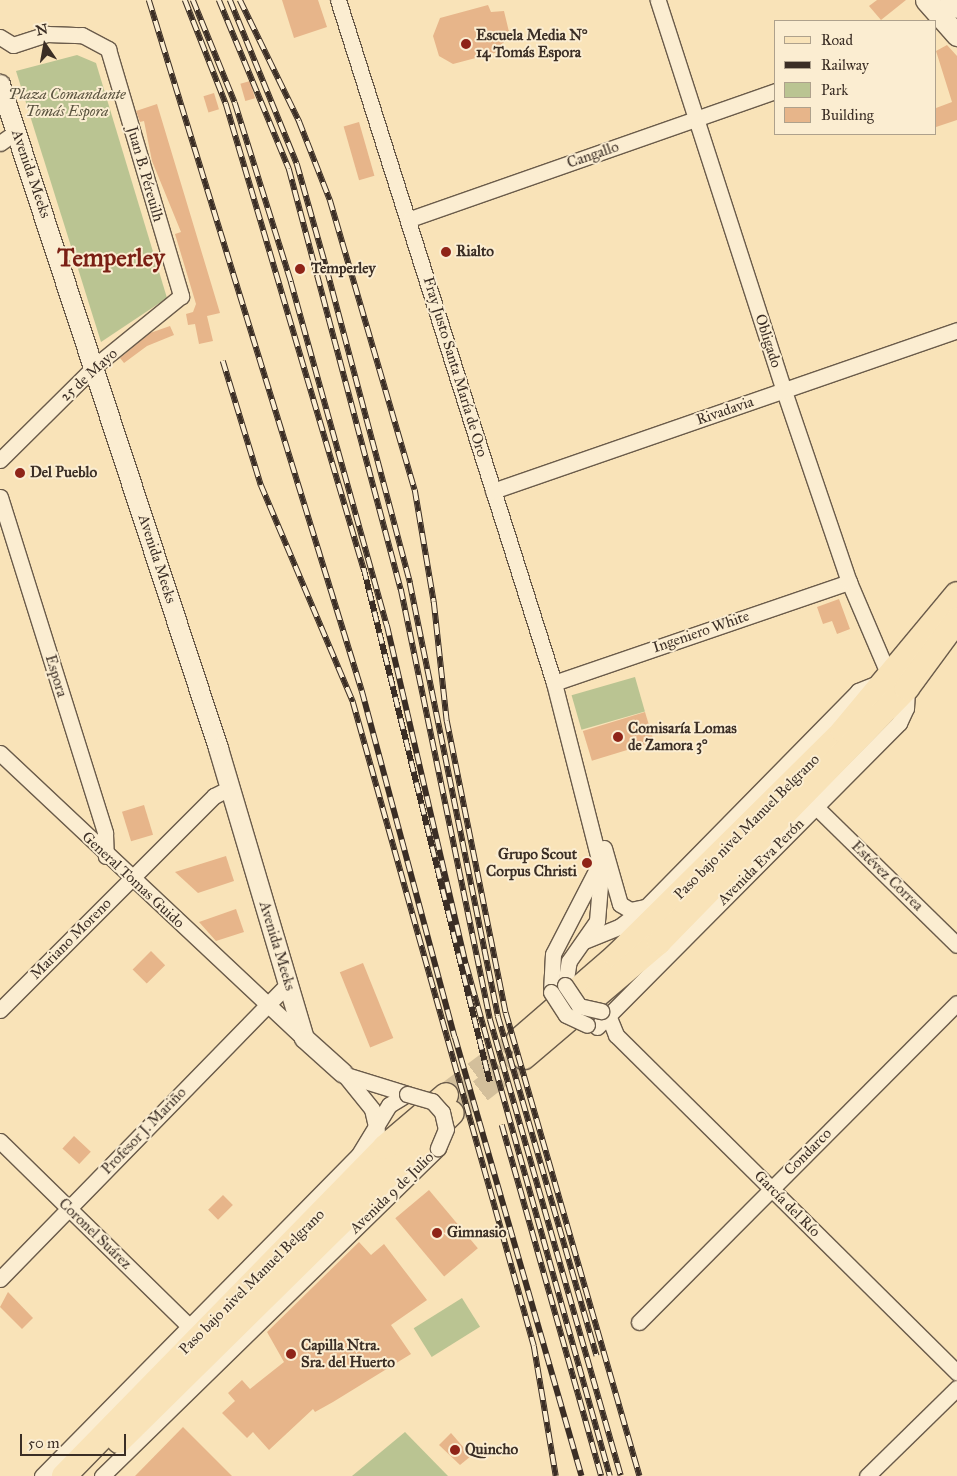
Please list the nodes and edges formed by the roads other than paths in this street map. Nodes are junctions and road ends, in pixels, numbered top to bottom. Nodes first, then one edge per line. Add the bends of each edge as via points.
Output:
1 (338, 0) edge
2 (658, 0) edge
3 (926, 0) edge
4 (950, 0) edge
5 (951, 23) edge
6 (0, 37) edge
7 (0, 84) edge
8 (774, 92) edge
9 (697, 119) junction
10 (16, 132) junction
11 (0, 143) edge
12 (410, 219) junction
13 (181, 296) joint
14 (957, 330) edge
15 (96, 365) junction
16 (784, 391) junction
17 (0, 460) edge
18 (493, 491) junction
19 (0, 497) edge
20 (849, 582) junction
21 (957, 594) edge
22 (957, 620) edge
23 (554, 683) junction
24 (898, 683) junction
25 (0, 753) edge
26 (230, 788) junction
27 (816, 807) junction
28 (106, 856) junction
29 (603, 859) junction
30 (131, 880) junction
31 (646, 907) junction
32 (584, 941) junction
33 (957, 945) edge
34 (289, 983) junction
35 (957, 1003) edge
36 (268, 1005) junction
37 (0, 1010) edge
38 (604, 1013) junction
39 (592, 1026) junction
40 (616, 1035) junction
41 (304, 1038) junction
42 (521, 1049) tunnel mouth
43 (343, 1073) junction
44 (407, 1094) junction
45 (377, 1130) junction
46 (0, 1141) edge
47 (771, 1188) junction
48 (69, 1208) junction
49 (0, 1279) edge
50 (639, 1322) dead end
51 (190, 1327) junction
52 (957, 1373) edge
53 (957, 1388) edge
54 (42, 1476) edge
55 (64, 1476) edge
56 (84, 1476) edge
57 (102, 1476) edge
58 (867, 1476) edge

1 - 12 street, Fray Justo Santa María de Oro
2 - 9 street, Obligado
3 - 5 main road
4 - 5 main road
6 - 13 street, Juan B. Péreuilh via 13,45 47,34 82,35 108,49
7 - 10 street, Avenida Meeks
8 - 9 street, Cangallo
9 - 12 street, Cangallo
9 - 16 street, Obligado
10 - 11 street
10 - 15 street, Avenida Meeks
12 - 18 street, Fray Justo Santa María de Oro
13 - 15 street, 25 de Mayo
14 - 16 street, Rivadavia
15 - 17 street, 25 de Mayo
15 - 26 street, Avenida Meeks
16 - 18 street, Rivadavia
16 - 20 street, Obligado
18 - 23 street, Fray Justo Santa María de Oro
19 - 28 street, Espora via 104,833
20 - 23 street, Ingeniero White
20 - 24 street, Obligado
21 - 24 main road, Paso bajo nivel Manuel Belgrano
22 - 24 main road, Paso bajo nivel Manuel Belgrano
23 - 29 street, Fray Justo Santa María de Oro via 569,735 572,763
24 - 27 street, Avenida Eva Perón via 906,708 899,723
24 - 31 street via 858,691
24 - 42 main road, Paso bajo nivel Manuel Belgrano via 836,738
25 - 28 street, General Tomas Guido
26 - 30 street, Mariano Moreno via 214,796
26 - 34 street, Avenida Meeks
27 - 33 street, Estévez Correa
27 - 38 street, Avenida Eva Perón
28 - 30 street, General Tomas Guido
29 - 31 street, Fray Justo Santa María de Oro via 620,904 630,910
29 - 32 street via 601,906
29 - 39 street, García del Río, bridge via 553,954 551,992 566,1015
30 - 36 street, General Tomas Guido
30 - 37 street, Mariano Moreno
31 - 32 street via 619,928
32 - 38 street, bridge via 569,961 565,984 579,1006
34 - 36 street, Profesor J. Mariño
34 - 41 street, Avenida Meeks
35 - 47 street, Condarco
36 - 41 street, General Tomas Guido
36 - 48 street, Profesor J. Mariño
38 - 39 street, Avenida Eva Perón
38 - 40 street, García del Río
39 - 40 street, García del Río
40 - 47 street, García del Río
41 - 43 street
43 - 44 street, Avenida 9 de Julio via 370,1086
43 - 45 street via 372,1109
44 - 45 street via 389,1105
44 - 57 street, Avenida 9 de Julio, bridge via 432,1101 442,1112 446,1129 438,1148
45 - 51 street via 358,1156
46 - 48 street, Coronel Suárez
47 - 50 street, Condarco
47 - 52 street, García del Río
48 - 49 street, Profesor J. Mariño
48 - 51 street, Coronel Suárez
51 - 54 street
53 - 58 street
55 - 56 main road, Paso bajo nivel Manuel Belgrano via 385,1147 449,1104

